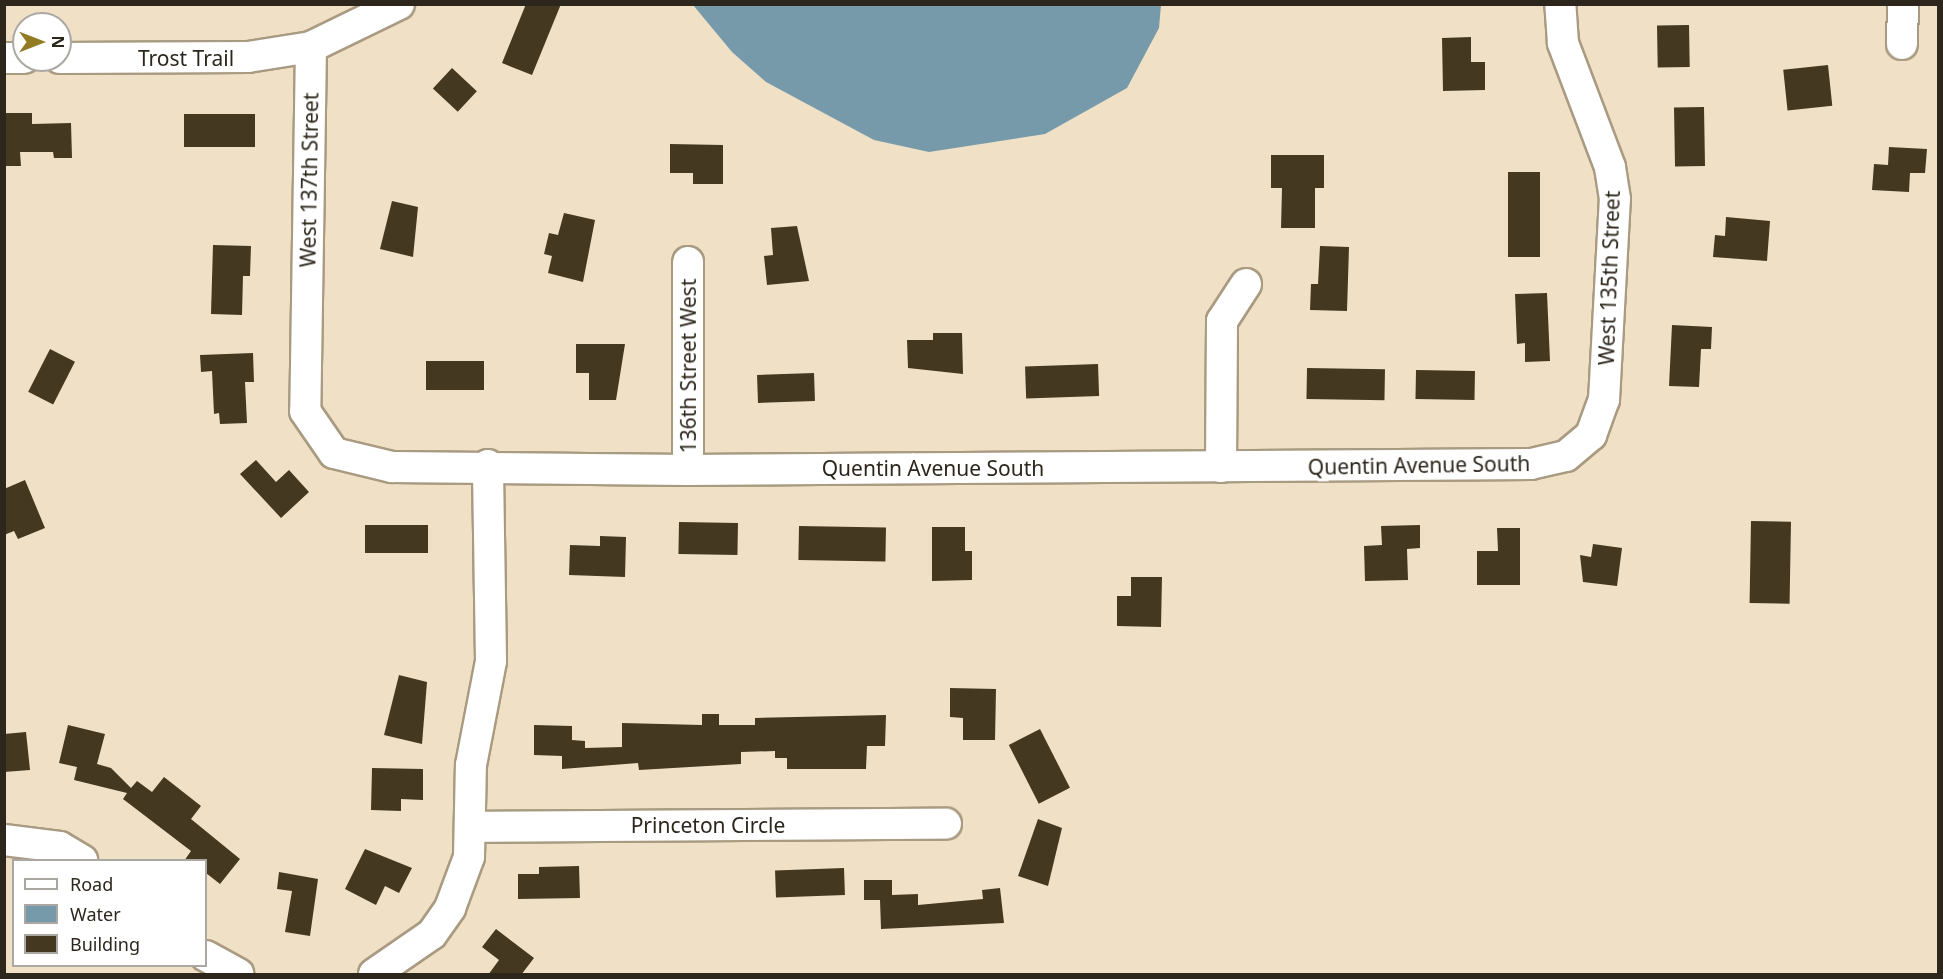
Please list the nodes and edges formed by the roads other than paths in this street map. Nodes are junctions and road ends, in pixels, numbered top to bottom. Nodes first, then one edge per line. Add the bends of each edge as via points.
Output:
1 (399, 4) edge
2 (1560, 4) edge
3 (1903, 4) edge
4 (1902, 44) dead end
5 (311, 47) junction
6 (72, 58) edge
7 (688, 262) dead end
8 (1246, 284) dead end
9 (305, 411) joint
10 (1580, 447) joint
11 (488, 465) junction
12 (1221, 467) junction
13 (688, 470) junction
14 (946, 824) dead end
15 (470, 827) junction
16 (4, 840) edge
17 (78, 859) edge
18 (207, 957) edge
19 (238, 975) edge
20 (374, 975) edge

1 - 5 street
2 - 10 street, West 135th Street via 1563,43 1610,167 1615,199 1604,400
3 - 4 street
5 - 6 street, Trost Trail via 248,57
5 - 9 street, West 137th Street
7 - 13 street, 136th Street West
8 - 12 street via 1222,321
9 - 11 street, Quentin Avenue South via 334,453 392,467
10 - 12 street, Quentin Avenue South via 1551,462 1531,465
11 - 13 street, Quentin Avenue South
11 - 15 street via 490,661 471,765
12 - 13 street, Quentin Avenue South
14 - 15 street, Princeton Circle
15 - 20 street via 469,857 450,908 432,934
16 - 17 street via 43,843
18 - 19 street

